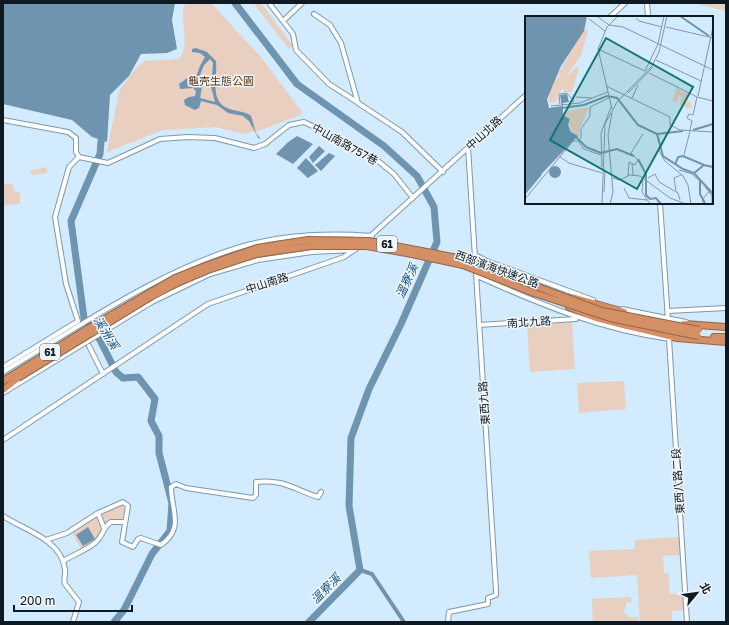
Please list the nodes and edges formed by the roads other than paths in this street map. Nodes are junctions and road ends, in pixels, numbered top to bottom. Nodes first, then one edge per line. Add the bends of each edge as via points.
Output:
1 (270, 3) edge
2 (302, 3) edge
3 (625, 3) edge
4 (647, 3) edge
5 (314, 14) dead end
6 (611, 16) edge
7 (648, 16) edge
8 (283, 21) junction
9 (525, 96) edge
10 (358, 103) junction
11 (3, 120) edge
12 (468, 147) junction
13 (78, 157) junction
14 (443, 172) junction
15 (414, 198) junction
16 (660, 204) edge
17 (372, 236) junction
18 (355, 250) junction
19 (475, 255) junction
20 (477, 276) junction
21 (540, 288) junction
22 (534, 293) junction
23 (726, 308) edge
24 (668, 311) junction
25 (578, 318) junction
26 (668, 320) junction
27 (479, 325) junction
28 (726, 327) edge
29 (726, 331) edge
30 (698, 333) junction
31 (726, 337) edge
32 (669, 339) junction
33 (726, 342) edge
34 (89, 346) dead end
35 (3, 367) edge
36 (3, 372) edge
37 (103, 374) junction
38 (17, 376) junction
39 (3, 379) edge
40 (3, 387) edge
41 (3, 392) edge
42 (3, 440) edge
43 (321, 492) dead end
44 (98, 513) junction
45 (3, 516) edge
46 (125, 522) junction
47 (104, 528) junction
48 (46, 540) junction
49 (63, 561) junction
50 (73, 622) edge
51 (448, 622) edge
52 (687, 622) edge

1 - 8 street
2 - 8 street
3 - 6 street
4 - 7 street
5 - 10 street via 330,25 341,43
8 - 10 street via 293,34 296,50 309,66 334,88
9 - 12 street, 中山北路
10 - 14 street via 402,132
11 - 13 street via 73,134 76,138
12 - 14 street, 中山北路
12 - 19 street, 東西九路
13 - 15 street, 中山南路757巷 via 108,163 160,139 188,136 215,138 254,148 265,144 289,125 304,122 378,161 394,174
13 - 35 street via 68,168 55,217 66,284 78,321
14 - 15 street, 中山北路
15 - 17 street, 中山南路
16 - 24 street
17 - 18 street, 中山南路
17 - 36 street via 317,234 291,237 246,246 200,260 172,273
18 - 37 street, 中山南路 via 344,258 208,304
18 - 41 street via 312,252 258,260 210,274 152,302
19 - 20 street, 東西九路
19 - 26 street via 574,294
20 - 25 street
20 - 27 street, 東西九路
21 - 28 highway via 616,311 686,325
21 - 30 highway, 西部濱海快速公路 / 61, bridge via 602,311
21 - 38 highway, 西部濱海快速公路 / 61, bridge via 463,259 369,241 308,240 256,248 175,278 84,331
22 - 30 highway, 西部濱海快速公路 / 61, bridge via 610,318
22 - 33 highway via 596,318 644,331 677,338
22 - 38 highway, 西部濱海快速公路 / 61, bridge via 463,265 367,246 311,246 256,254 177,283
23 - 24 street
24 - 26 street
25 - 27 street, 南北九路
25 - 32 street
26 - 28 street
27 - 51 street, 東西九路 via 496,595 488,598 486,604 450,612
29 - 30 highway, 西部濱海快速公路 / 61
30 - 31 highway, 西部濱海快速公路 / 61
32 - 33 street
32 - 52 street, 東西八路二段
34 - 37 street
37 - 42 street
38 - 39 highway, 西部濱海快速公路 / 61
38 - 40 highway, 西部濱海快速公路 / 61
38 - 41 highway
43 - 46 street via 318,498 271,480 256,482 256,495 253,498 186,488 176,484 171,487 175,513 174,530 163,544 141,538 133,547 122,542
44 - 46 street via 123,502 128,506
44 - 47 street
44 - 48 street via 67,533
45 - 48 street
46 - 47 street via 112,522
47 - 49 street via 96,542
48 - 49 street
49 - 50 street via 66,570 65,584 79,602

